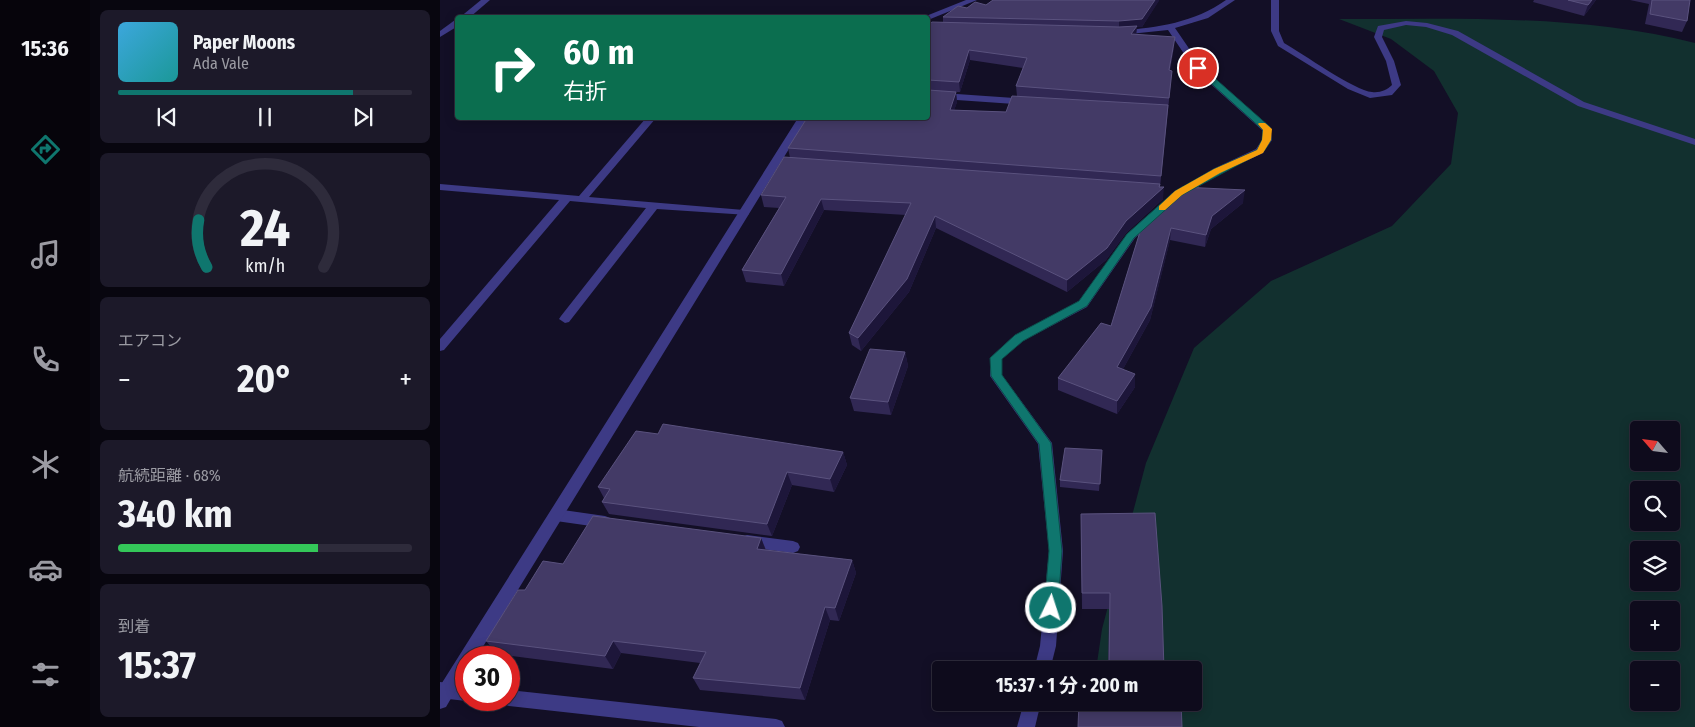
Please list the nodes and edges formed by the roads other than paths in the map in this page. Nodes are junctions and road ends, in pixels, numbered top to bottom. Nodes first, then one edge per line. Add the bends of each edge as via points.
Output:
1 (486, 0) edge
2 (970, 0) edge
3 (1232, 0) edge
4 (1275, 0) edge
5 (467, 15) edge
6 (930, 16) edge
7 (455, 24) edge
8 (1171, 28) junction
9 (1110, 33) edge
10 (440, 35) edge
11 (930, 95) edge
12 (1036, 103) edge
13 (649, 120) edge
14 (802, 120) edge
15 (1695, 142) edge
16 (440, 187) edge
17 (567, 198) junction
18 (582, 199) junction
19 (654, 205) junction
20 (744, 213) junction
21 (565, 319) dead end
22 (440, 347) edge
23 (556, 516) junction
24 (615, 523) edge
25 (734, 539) edge
26 (793, 547) dead end
27 (475, 646) edge
28 (1044, 661) edge
29 (455, 675) edge
30 (455, 693) edge
31 (442, 694) edge
32 (520, 699) edge
33 (1030, 711) edge
34 (776, 727) edge
35 (1026, 727) edge

1 - 5 street
2 - 6 street
3 - 8 street via 1204,17
4 - 15 street via 1275,31 1282,44 1350,87 1370,95 1389,93 1397,85 1378,37 1381,28 1406,23 1427,25 1455,33 1581,104
7 - 10 street
8 - 9 street
8 - 28 street via 1198,68 1267,129 1267,140 1260,151 1174,192 1162,208 1131,236 1083,304 1019,338 996,358 996,376 1045,443 1056,551
11 - 12 street
13 - 18 street
14 - 20 street via 780,164
16 - 17 street
17 - 18 street
17 - 22 street
18 - 19 street
19 - 20 street
19 - 21 street
20 - 23 street
23 - 24 street
23 - 27 street
25 - 26 street
29 - 31 street
30 - 31 street
32 - 34 street
33 - 35 street

